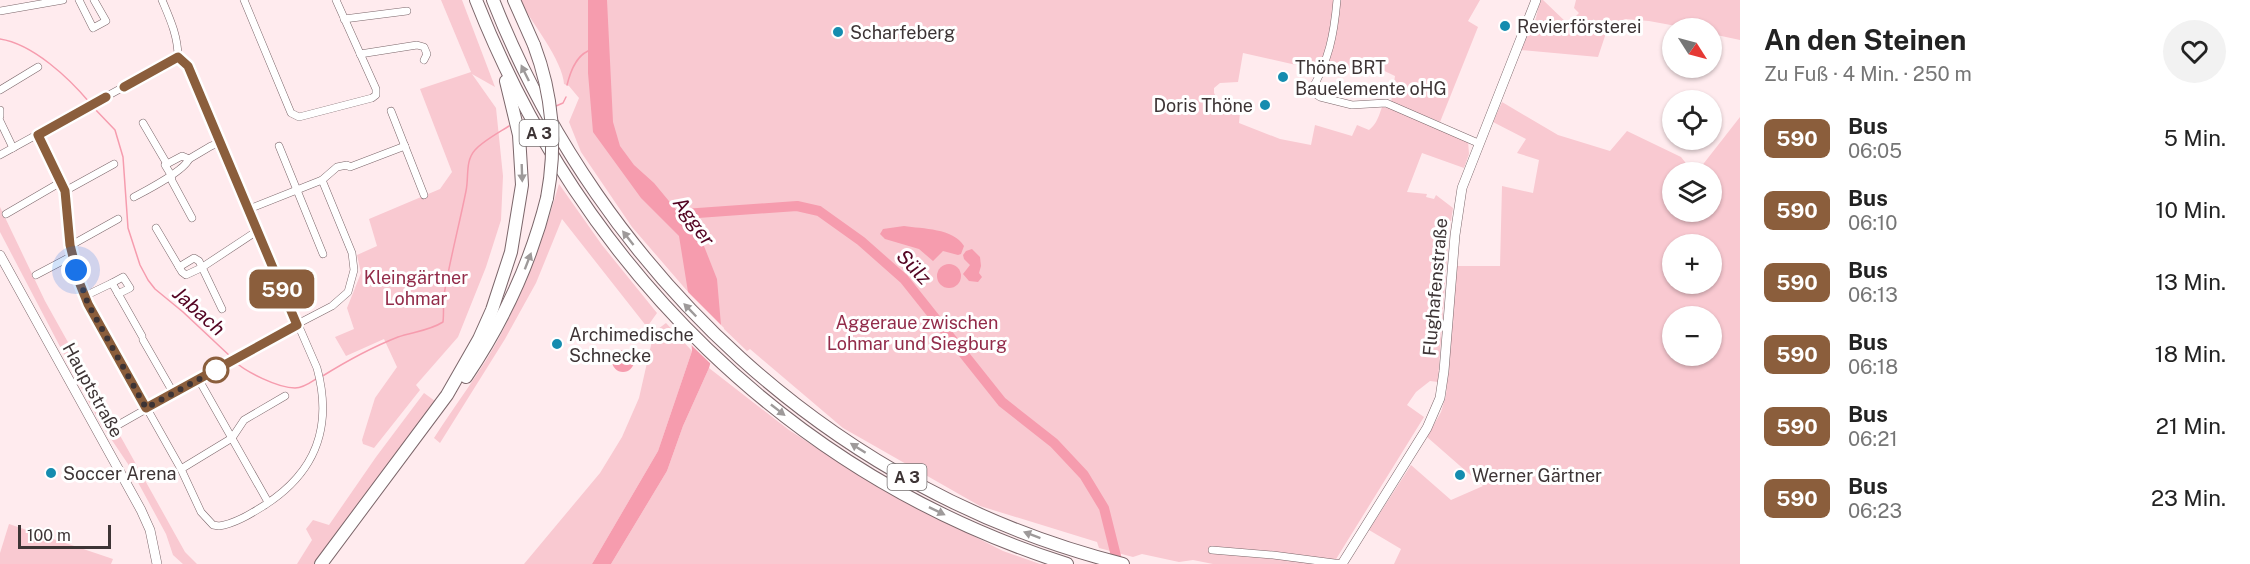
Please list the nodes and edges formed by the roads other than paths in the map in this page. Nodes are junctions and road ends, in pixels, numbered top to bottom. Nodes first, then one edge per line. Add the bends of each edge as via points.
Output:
1 (63, 0) edge
2 (79, 0) edge
3 (94, 0) edge
4 (162, 0) edge
5 (244, 0) edge
6 (336, 0) edge
7 (476, 0) edge
8 (493, 0) edge
9 (514, 0) edge
10 (1337, 0) edge
11 (1536, 0) edge
12 (1, 9) edge
13 (407, 11) dead end
14 (344, 19) junction
15 (360, 54) junction
16 (498, 54) junction
17 (178, 57) junction
18 (424, 60) dead end
19 (38, 67) dead end
20 (0, 90) edge
21 (0, 110) edge
22 (391, 111) dead end
23 (0, 116) edge
24 (0, 122) edge
25 (143, 123) dead end
26 (38, 135) junction
27 (1478, 142) junction
28 (219, 143) junction
29 (279, 146) dead end
30 (405, 146) junction
31 (12, 147) junction
32 (0, 155) edge
33 (189, 159) junction
34 (114, 164) dead end
35 (168, 164) junction
36 (171, 174) junction
37 (322, 180) junction
38 (61, 182) junction
39 (296, 190) junction
40 (65, 191) junction
41 (424, 195) dead end
42 (134, 197) dead end
43 (249, 209) junction
44 (6, 214) dead end
45 (192, 218) dead end
46 (118, 219) dead end
47 (156, 228) dead end
48 (257, 231) junction
49 (70, 245) junction
50 (323, 254) dead end
51 (0, 255) edge
52 (72, 256) junction
53 (178, 267) junction
54 (201, 268) junction
55 (36, 274) dead end
56 (112, 284) junction
57 (118, 294) junction
58 (85, 296) junction
59 (222, 309) dead end
60 (297, 325) junction
61 (199, 380) junction
62 (174, 394) junction
63 (285, 396) dead end
64 (449, 397) junction
65 (146, 408) junction
66 (440, 410) junction
67 (118, 424) dead end
68 (232, 438) junction
69 (181, 469) junction
70 (268, 502) junction
71 (1212, 550) dead end
72 (155, 564) edge
73 (321, 564) edge
74 (329, 564) edge
75 (1067, 564) edge
76 (1124, 564) edge
77 (1342, 564) edge

1 - 12 street
2 - 3 street via 93,28 106,21
4 - 17 street via 175,31
5 - 15 street via 294,117 376,95
6 - 14 street
7 - 16 highway, A 3
76 -> 8 highway, A 3 via 1005,524 916,482 814,418 746,364 665,283 612,217 569,155 524,73
64 -> 9 highway, bridge via 483,351 515,292 534,246 547,198 552,167 552,120 544,75
10 - 27 street via 1331,43 1311,91 1352,105 1386,103
11 - 27 main road, Flughafenstraße
13 - 14 street
14 - 15 street
15 - 18 street via 417,45 424,47
16 -> 64 highway via 519,135 519,210 511,252 492,310
16 -> 75 highway, A 3 via 568,182 620,254 683,326 742,381 815,438 890,486 969,526
17 - 26 street
17 - 28 street via 188,66
19 - 20 street
21 - 23 street
22 - 30 street
24 - 31 street
25 - 35 street
26 - 31 street
26 - 38 street
27 - 77 main road, Flughafenstraße via 1458,209 1440,398 1427,428
28 - 33 street
28 - 43 street
29 - 39 street
30 - 37 street via 350,167 337,167
30 - 41 street
31 - 32 street
33 - 35 street via 182,156
33 - 36 street via 187,165
34 - 40 street
35 - 36 street via 165,165
36 - 42 street
36 - 45 street
37 - 39 street
37 - 60 street via 352,253 354,270 348,292 332,306
38 - 40 street
38 - 44 street
39 - 43 street
39 - 50 street
40 - 49 street
43 - 48 street
46 - 49 street
47 - 53 street
48 - 54 street
48 - 60 street
49 - 52 street
51 - 72 main road, Hauptstraße via 141,510 153,543
52 - 55 street
52 - 58 street
53 - 54 street via 186,275
53 - 54 street via 194,258
54 - 59 street
56 - 57 street
56 - 57 street via 123,277 130,288
56 - 58 street
57 - 62 street
58 - 65 street
60 - 61 street
60 - 70 street via 320,377 324,413 320,439 294,483
61 - 62 street
61 - 68 street
62 - 65 street
63 - 68 street via 244,420
64 - 66 highway
65 - 67 street
65 - 69 street
66 - 73 highway
66 - 74 highway
68 - 69 street
68 - 70 street
69 - 70 street via 201,512 213,525 229,523
71 - 77 street

